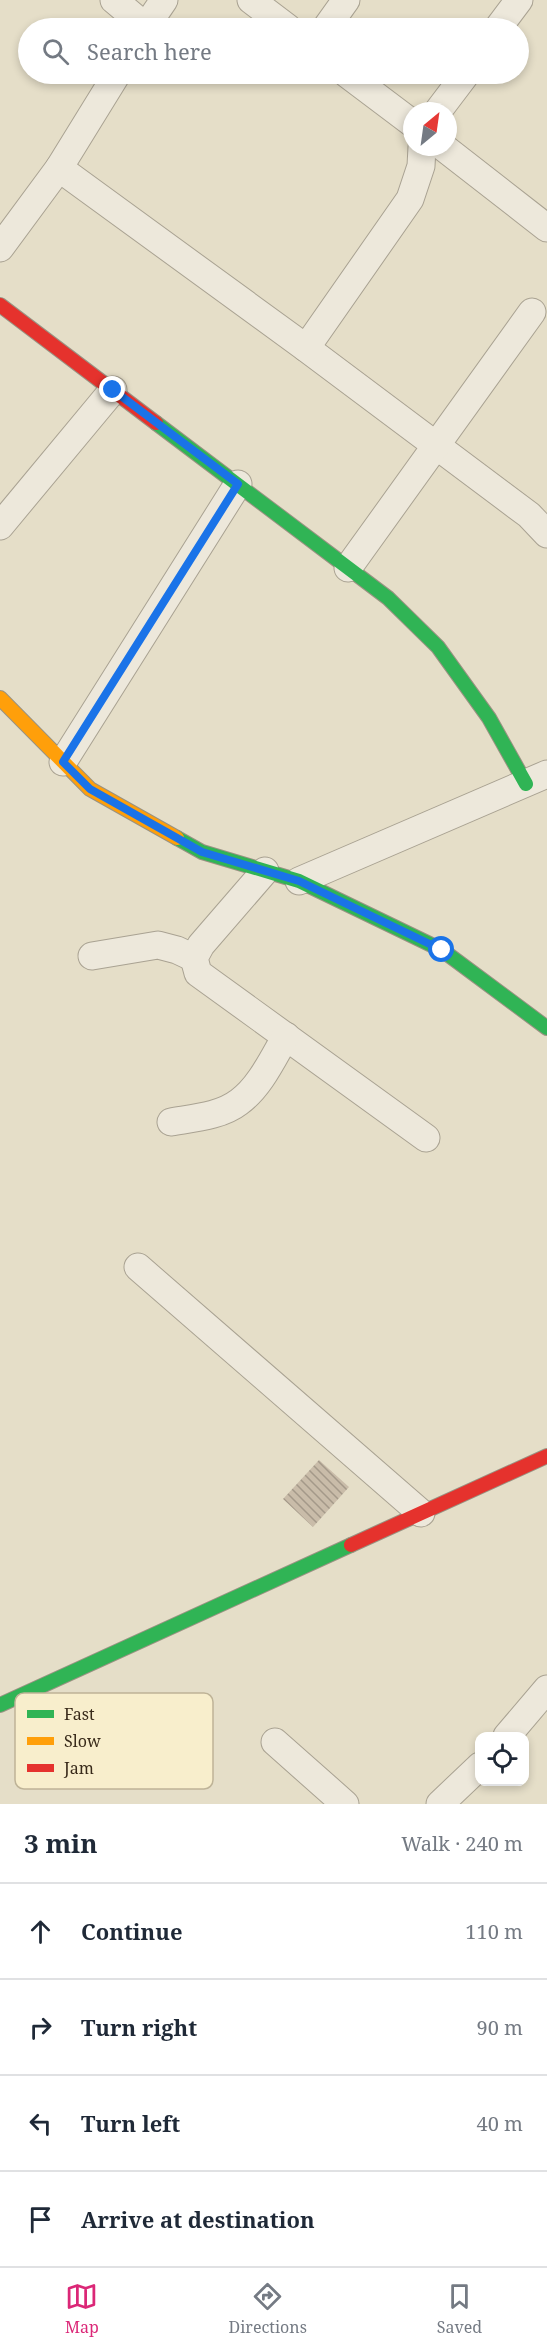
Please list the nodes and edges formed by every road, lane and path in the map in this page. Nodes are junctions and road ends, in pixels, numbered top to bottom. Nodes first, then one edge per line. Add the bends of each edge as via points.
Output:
1 (114, 0) edge
2 (164, 0) edge
3 (251, 0) edge
4 (346, 0) edge
5 (519, 0) edge
6 (134, 18) edge
7 (152, 18) edge
8 (275, 18) edge
9 (333, 18) edge
10 (506, 18) edge
11 (111, 84) edge
12 (360, 84) edge
13 (458, 84) edge
14 (445, 102) edge
15 (403, 116) edge
16 (422, 156) edge
17 (456, 156) edge
18 (59, 168) junction
19 (543, 216) edge
20 (0, 248) edge
21 (0, 305) edge
22 (532, 312) dead end
23 (306, 348) junction
24 (113, 390) junction
25 (436, 446) junction
26 (238, 484) junction
27 (0, 526) edge
28 (545, 527) edge
29 (348, 568) junction
30 (0, 698) edge
31 (63, 762) junction
32 (537, 779) edge
33 (265, 870) junction
34 (299, 881) junction
35 (92, 956) dead end
36 (194, 958) junction
37 (547, 1028) edge
38 (286, 1036) junction
39 (171, 1122) dead end
40 (426, 1138) dead end
41 (138, 1267) dead end
42 (547, 1456) edge
43 (421, 1513) junction
44 (547, 1689) edge
45 (26, 1693) edge
46 (15, 1698) edge
47 (0, 1705) edge
48 (511, 1732) edge
49 (276, 1742) dead end
50 (475, 1771) edge
51 (345, 1804) edge
52 (440, 1804) edge

1 - 6 street
2 - 7 street
3 - 8 street
4 - 9 street
5 - 10 street
11 - 18 street
12 - 15 street
13 - 14 street
16 - 23 street via 410,199
17 - 19 street
18 - 20 street
18 - 23 street
21 - 24 street
22 - 25 street
23 - 25 street
24 - 26 street
24 - 27 street
25 - 28 street
25 - 29 street
26 - 29 street
26 - 31 street
29 - 32 street via 388,598 438,647
30 - 31 street
31 - 33 street via 90,789 202,852
32 - 34 street
33 - 34 street
33 - 36 street
34 - 37 street via 442,950
35 - 36 street via 158,945
36 - 38 street via 198,973
38 - 39 street via 252,1089 238,1103 210,1116
38 - 40 street
41 - 43 street
42 - 43 street
43 - 45 street
44 - 48 street
46 - 47 street
49 - 51 street
50 - 52 street

